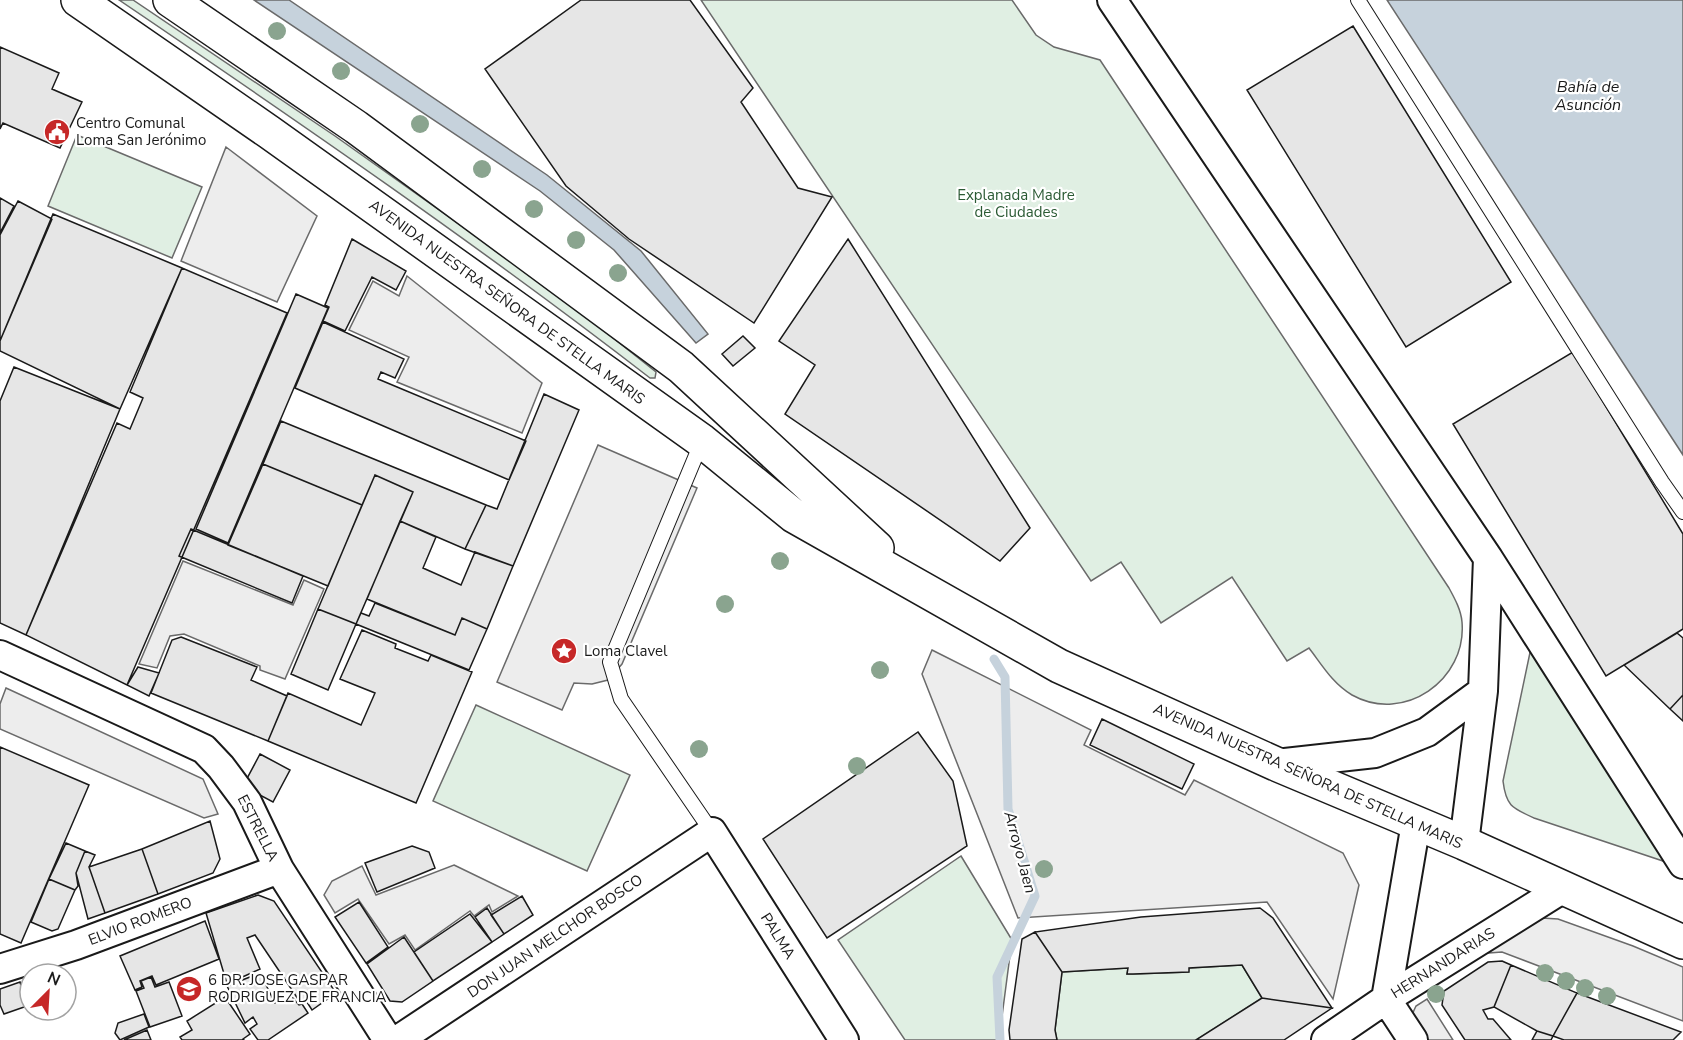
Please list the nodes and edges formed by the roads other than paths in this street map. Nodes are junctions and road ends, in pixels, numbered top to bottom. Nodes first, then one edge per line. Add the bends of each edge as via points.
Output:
1 (78, 0) edge
2 (170, 0) edge
3 (1112, 0) edge
4 (1358, 0) edge
5 (702, 441) junction
6 (1683, 512) edge
7 (1488, 558) junction
8 (939, 598) junction
9 (0, 655) edge
10 (1483, 691) junction
11 (1276, 764) junction
12 (1416, 823) junction
13 (712, 832) junction
14 (1464, 843) junction
15 (1683, 864) edge
16 (279, 869) junction
17 (1562, 889) junction
18 (1683, 942) edge
19 (7, 962) edge
20 (1386, 999) junction
21 (388, 1040) edge
22 (398, 1040) edge
23 (844, 1040) edge
24 (1326, 1040) edge
25 (1413, 1040) edge

1 - 5 street, AVENIDA NUESTRA SEÑORA DE STELLA MARIS
2 - 8 street, AVENIDA NUESTRA SEÑORA DE STELLA MARIS via 356,127 681,367 886,557
3 - 7 street
4 - 6 lane
5 - 8 street, AVENIDA NUESTRA SEÑORA DE STELLA MARIS via 794,516
5 - 13 lane via 610,662 621,699
7 - 10 street
7 - 15 street
8 - 11 street, AVENIDA NUESTRA SEÑORA DE STELLA MARIS via 1059,666
9 - 16 street, ESTRELLA via 204,749 247,802
10 - 11 street via 1427,732 1375,753
10 - 14 street
11 - 12 street, AVENIDA NUESTRA SEÑORA DE STELLA MARIS
12 - 14 street, AVENIDA NUESTRA SEÑORA DE STELLA MARIS
12 - 20 street
13 - 22 street, DON JUAN MELCHOR BOSCO
13 - 23 street, PALMA
14 - 17 street, AVENIDA NUESTRA SEÑORA DE STELLA MARIS
16 - 19 street, ELVIO ROMERO via 76,945
16 - 21 street, ESTRELLA
17 - 18 street, AVENIDA NUESTRA SEÑORA DE STELLA MARIS
17 - 20 street, HERNANDARIAS
20 - 24 street, HERNANDARIAS
20 - 25 street

